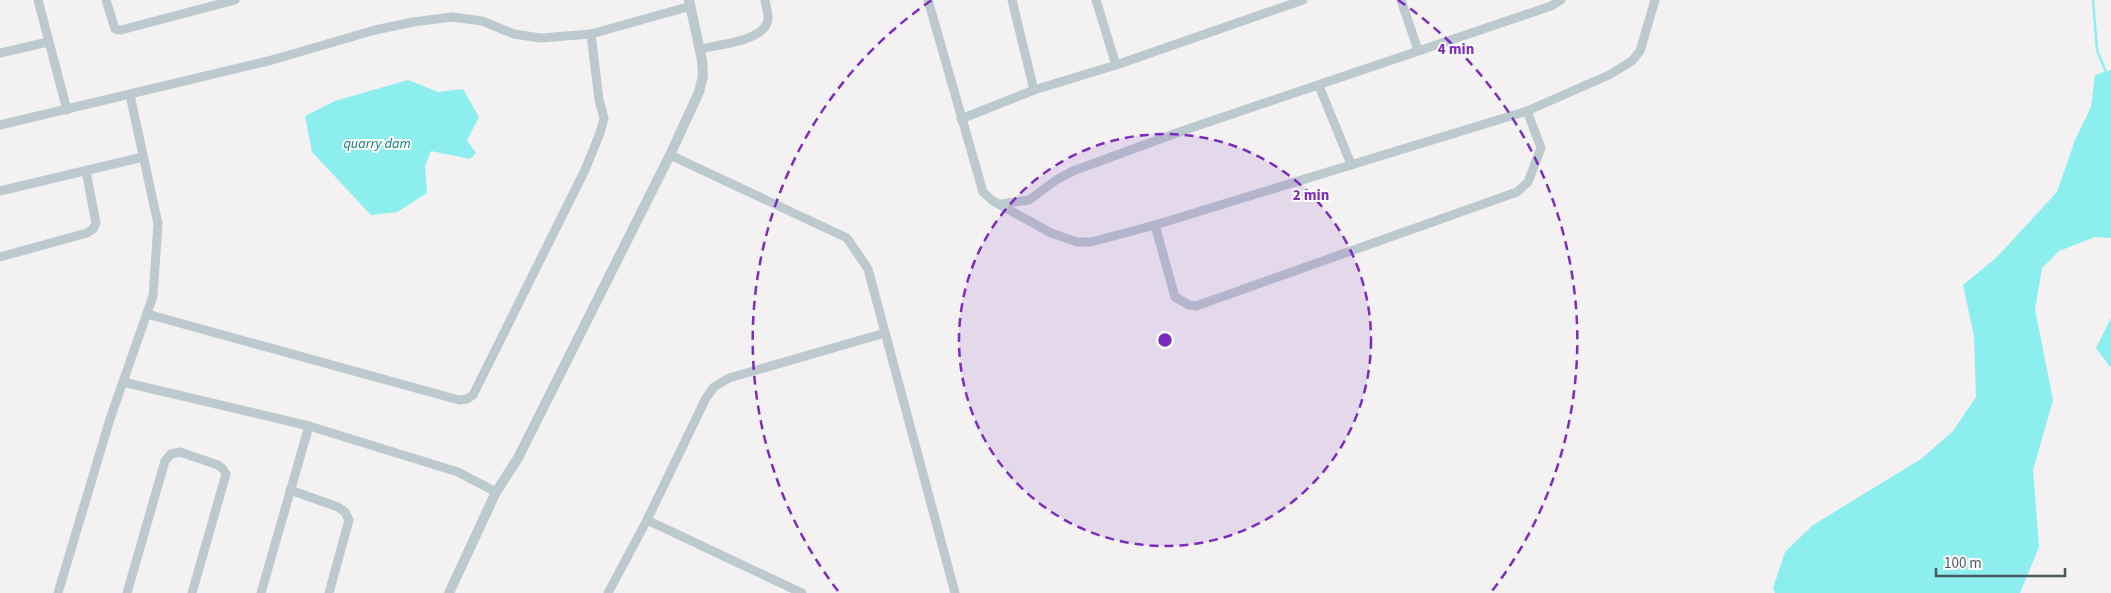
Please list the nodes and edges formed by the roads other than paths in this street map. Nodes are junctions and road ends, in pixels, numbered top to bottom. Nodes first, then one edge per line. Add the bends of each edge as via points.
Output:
1 (38, 0) edge
2 (106, 0) edge
3 (235, 0) edge
4 (765, 0) edge
5 (928, 0) edge
6 (1012, 0) edge
7 (1096, 0) edge
8 (1303, 0) edge
9 (1401, 0) edge
10 (1560, 0) edge
11 (1655, 0) edge
12 (690, 3) edge
13 (591, 34) junction
14 (48, 42) junction
15 (700, 49) junction
16 (1418, 50) junction
17 (0, 53) edge
18 (1116, 65) junction
19 (1320, 86) junction
20 (1034, 90) junction
21 (130, 95) junction
22 (67, 110) junction
23 (1527, 111) junction
24 (961, 120) junction
25 (0, 125) edge
26 (670, 155) junction
27 (143, 157) junction
28 (1351, 164) junction
29 (86, 171) junction
30 (0, 191) edge
31 (1001, 204) junction
32 (1155, 224) junction
33 (0, 257) edge
34 (147, 314) junction
35 (885, 333) junction
36 (123, 382) junction
37 (309, 426) junction
38 (290, 490) junction
39 (496, 492) junction
40 (647, 520) junction
41 (58, 593) edge
42 (127, 593) edge
43 (192, 593) edge
44 (261, 593) edge
45 (329, 593) edge
46 (449, 593) edge
47 (608, 593) edge
48 (802, 593) edge
49 (956, 593) edge

1 - 14 street
2 - 3 street via 112,24 121,30
4 - 15 street via 768,22 764,30 756,36
5 - 24 street
6 - 20 street
7 - 18 street
8 - 18 street
9 - 16 street
10 - 16 street via 1551,6
11 - 23 street via 1640,51 1632,61 1609,75
12 - 13 street
12 - 15 street
13 - 21 street via 540,38 514,34 482,21 452,17 413,22
13 - 34 street via 598,100 604,118 600,133 585,170 473,395 467,399 450,398
14 - 17 street
14 - 22 street
15 - 26 street via 703,76 699,92
16 - 19 street
18 - 20 street
19 - 28 street
19 - 31 street via 1082,168 1056,180 1029,200
20 - 24 street
21 - 22 street
21 - 27 street
22 - 25 street
23 - 28 street
23 - 32 street via 1541,148 1528,182 1517,192 1196,306 1175,297
24 - 31 street via 983,192 987,198
26 - 35 street via 847,238 868,269
26 - 39 street via 518,458
27 - 29 street
27 - 34 street via 158,224 153,296
28 - 32 street
29 - 30 street
29 - 33 street via 96,223 93,229
31 - 32 street via 1059,237 1077,242 1091,242
34 - 36 street
35 - 40 street via 729,378 714,387
35 - 49 street
36 - 37 street
36 - 41 street
37 - 38 street
37 - 39 street via 458,472
38 - 44 street
38 - 45 street via 338,507 349,520
39 - 46 street
40 - 47 street
40 - 48 street
42 - 43 street via 166,461 171,454 180,452 218,465 226,474

